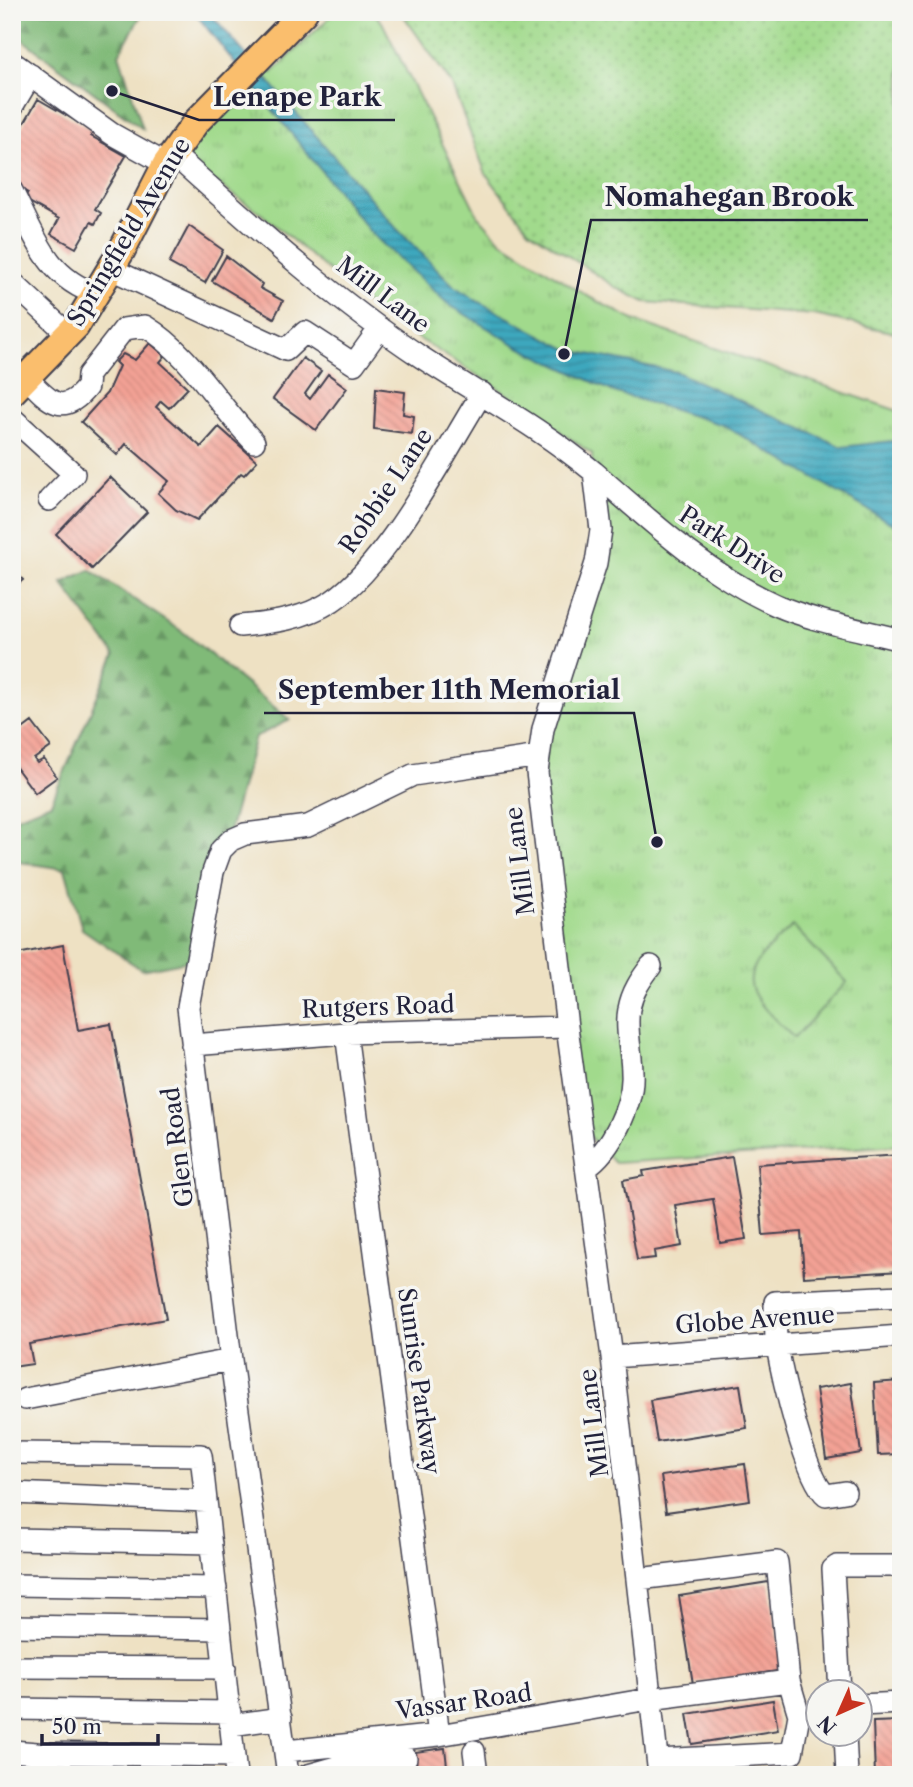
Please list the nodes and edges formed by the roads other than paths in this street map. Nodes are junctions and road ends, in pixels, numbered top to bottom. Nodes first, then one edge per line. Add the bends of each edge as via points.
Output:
1 (304, 12) edge
2 (12, 62) edge
3 (31, 75) junction
4 (12, 107) edge
5 (169, 159) junction
6 (12, 191) edge
7 (111, 269) junction
8 (12, 282) edge
9 (97, 294) junction
10 (380, 328) junction
11 (68, 334) junction
12 (19, 385) edge
13 (482, 393) junction
14 (12, 418) edge
15 (254, 442) dead end
16 (594, 472) junction
17 (49, 500) dead end
18 (240, 626) dead end
19 (901, 640) edge
20 (539, 757) junction
21 (650, 966) dead end
22 (567, 1027) junction
23 (346, 1033) junction
24 (192, 1045) junction
25 (622, 1113) junction
26 (581, 1128) junction
27 (586, 1167) junction
28 (901, 1296) edge
29 (901, 1336) edge
30 (777, 1345) junction
31 (612, 1357) junction
32 (231, 1360) junction
33 (25, 1399) dead end
34 (12, 1453) edge
35 (845, 1492) dead end
36 (12, 1493) edge
37 (206, 1501) junction
38 (12, 1539) edge
39 (211, 1543) junction
40 (901, 1566) edge
41 (639, 1578) junction
42 (12, 1585) edge
43 (216, 1588) junction
44 (12, 1626) edge
45 (220, 1629) junction
46 (12, 1667) edge
47 (225, 1668) junction
48 (839, 1678) edge
49 (789, 1681) junction
50 (649, 1699) junction
51 (901, 1703) edge
52 (874, 1704) edge
53 (12, 1709) edge
54 (231, 1718) junction
55 (281, 1718) junction
56 (439, 1735) junction
57 (846, 1748) edge
58 (12, 1751) edge
59 (286, 1751) junction
60 (474, 1751) dead end
61 (37, 1753) junction
62 (406, 1757) edge
63 (235, 1766) edge
64 (659, 1767) edge
65 (36, 1775) edge
66 (288, 1775) edge
67 (309, 1775) edge
68 (477, 1775) edge
69 (847, 1775) edge

1 - 5 main road, Springfield Avenue via 196,122
2 - 3 street, Mill Lane
3 - 4 street
3 - 5 street, Mill Lane via 111,134
5 - 7 main road, Springfield Avenue
5 - 10 street, Mill Lane
6 - 9 street via 48,261 75,287
7 - 9 main road, Springfield Avenue
7 - 10 street via 286,350 305,332 354,364
8 - 11 street
9 - 11 main road, Springfield Avenue
10 - 13 street, Mill Lane
11 - 12 main road, Springfield Avenue
12 - 15 street via 58,404 70,403 87,387 88,375 124,330 145,326 162,336
13 - 16 street, Mill Lane
13 - 18 street, Robbie Lane via 387,544 351,585 308,613
14 - 17 street via 74,474
16 - 19 street, Park Drive via 662,531 749,592 808,617
16 - 20 street, Mill Lane via 601,530 596,563 542,729
20 - 22 street, Mill Lane via 540,806
20 - 24 street, Glen Road via 413,775 308,826 231,840 221,850 213,872 188,1007
21 - 25 street via 634,991 628,1012 633,1077
22 - 23 street, Rutgers Road
22 - 26 street, Mill Lane
23 - 24 street, Rutgers Road
23 - 56 street, Sunrise Parkway
24 - 32 street, Glen Road
25 - 26 street via 606,1125
25 - 27 street via 600,1158
26 - 27 street, Mill Lane
27 - 31 street, Mill Lane
28 - 30 street via 775,1302
29 - 30 street, Globe Avenue
30 - 31 street, Globe Avenue
30 - 35 street via 818,1489 826,1495
31 - 41 street, Mill Lane
32 - 33 street
32 - 55 street, Glen Road
34 - 37 street via 201,1455
36 - 37 street
37 - 39 street
38 - 39 street
39 - 43 street
40 - 48 street via 833,1569
41 - 49 street via 777,1562
41 - 50 street, Mill Lane
42 - 43 street
43 - 45 street
44 - 45 street
45 - 47 street
46 - 47 street
47 - 54 street
49 - 50 street, Vassar Road
49 - 64 street via 799,1715 792,1753
50 - 56 street, Vassar Road
50 - 64 street, Mill Lane
51 - 52 street
53 - 54 street
54 - 55 street
54 - 63 street
55 - 59 street, Glen Road
56 - 62 street, Vassar Road
57 - 69 street
58 - 61 street
59 - 62 street, Vassar Road
59 - 66 street, Glen Road
60 - 68 street
61 - 63 street
61 - 65 street
62 - 67 street via 351,1763

